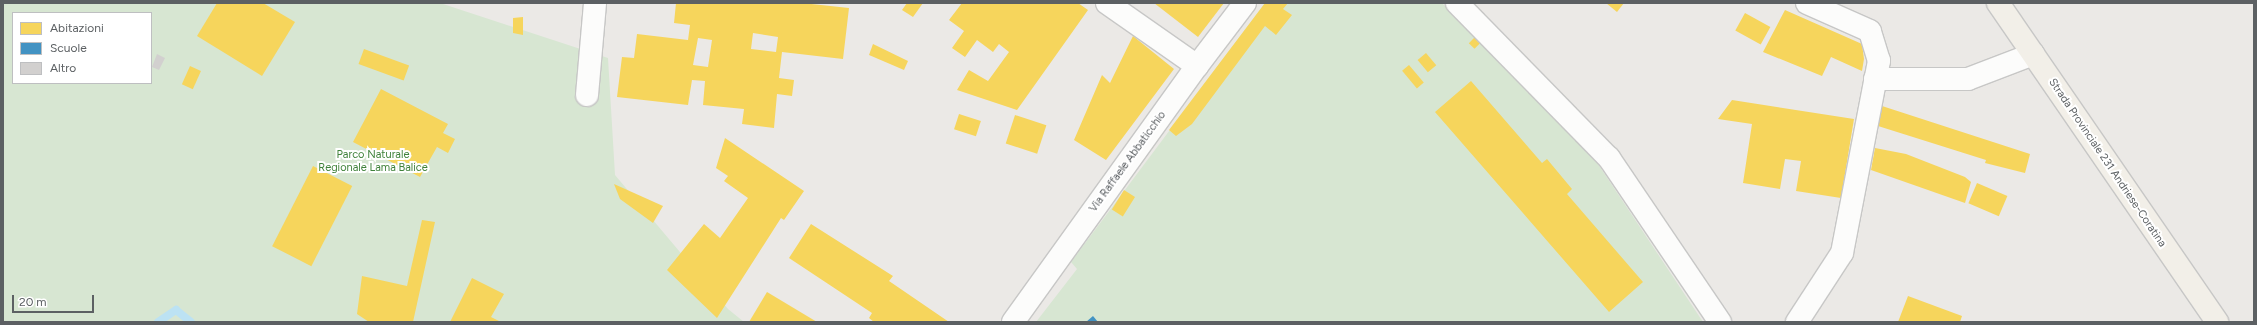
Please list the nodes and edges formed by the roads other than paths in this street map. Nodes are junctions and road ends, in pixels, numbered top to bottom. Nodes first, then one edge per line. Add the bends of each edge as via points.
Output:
1 (595, 3) edge
2 (1246, 3) edge
3 (1456, 3) edge
4 (1807, 3) edge
5 (1998, 3) edge
6 (1120, 7) edge
7 (2033, 54) junction
8 (1197, 66) junction
9 (1875, 79) junction
10 (587, 95) dead end
11 (1013, 322) edge
12 (1720, 322) edge
13 (1797, 322) edge
14 (2217, 322) edge

1 - 10 street
2 - 8 street, Via Raffaele Abbaticchio
3 - 12 street via 1609,158
4 - 9 street via 1870,31 1879,61
5 - 7 main road, Strada Provinciale 231 Andriese-Coratina
6 - 8 street
7 - 9 street via 1968,79
7 - 14 main road, Strada Provinciale 231 Andriese-Coratina
8 - 11 street, Via Raffaele Abbaticchio
9 - 13 street via 1842,252

